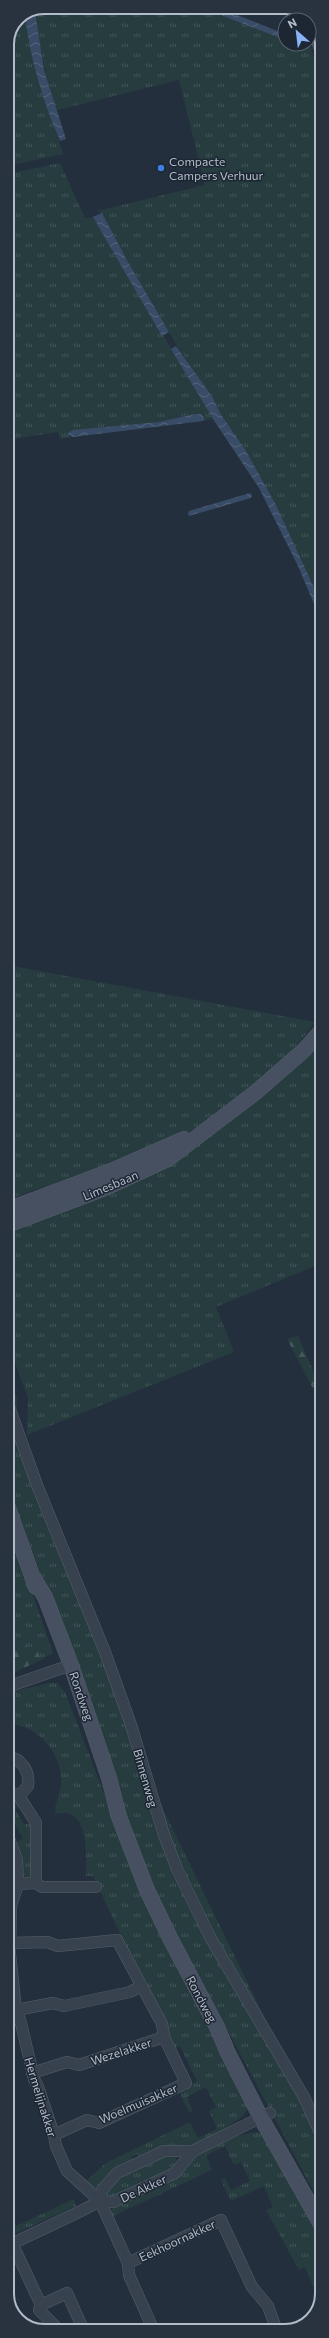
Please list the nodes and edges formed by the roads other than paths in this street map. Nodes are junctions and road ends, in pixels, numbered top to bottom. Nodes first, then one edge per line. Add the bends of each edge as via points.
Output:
1 (315, 1038) edge
2 (205, 1130) junction
3 (14, 1207) edge
4 (14, 1222) edge
5 (14, 1421) edge
6 (14, 1524) edge
7 (66, 1667) junction
8 (14, 1685) edge
9 (14, 1759) edge
10 (14, 1794) edge
11 (19, 1796) junction
12 (14, 1851) edge
13 (36, 1883) junction
14 (18, 1884) junction
15 (96, 1888) dead end
16 (14, 1894) edge
17 (14, 1943) edge
18 (141, 1986) junction
19 (14, 2013) edge
20 (14, 2014) edge
21 (164, 2037) junction
22 (32, 2073) junction
23 (266, 2115) junction
24 (315, 2121) edge
25 (54, 2135) junction
26 (193, 2151) junction
27 (100, 2201) junction
28 (315, 2201) edge
29 (315, 2212) edge
30 (14, 2243) edge
31 (14, 2253) edge
32 (128, 2263) junction
33 (41, 2305) junction
34 (53, 2324) edge
35 (81, 2324) edge
36 (151, 2324) edge
37 (274, 2324) edge

1 - 2 main road, Limesbaan via 256,1092
2 - 3 main road, Limesbaan via 111,1171
2 - 4 main road, Limesbaan via 168,1158 133,1176
5 - 24 street, Binnenweg via 37,1485 105,1652 177,1869 210,1937 304,2097
6 - 7 main road, Rondweg via 34,1579 38,1600
7 - 8 street
7 - 23 main road, Rondweg via 103,1780 156,1910 218,2027 228,2052
9 - 11 street via 21,1762 27,1773 28,1786
10 - 11 street
11 - 13 street via 36,1825
12 - 14 street
13 - 14 street
13 - 15 street via 42,1887
14 - 16 street, Hermelijnakker
17 - 18 street, Woelmuisakker via 47,1942 58,1946 117,1940
18 - 19 street via 130,1992 64,2006 53,2003
18 - 21 street, Woelmuisakker via 162,2024
20 - 22 street, Hermelijnakker via 21,2023
21 - 22 street, Wezelakker via 80,2065 67,2062
21 - 25 street, Woelmuisakker via 186,2083 99,2123 87,2120
22 - 25 street, Hermelijnakker
23 - 26 street, De Akker
23 - 28 main road, Rondweg
23 - 29 main road, Rondweg
25 - 27 street, Hermelijnakker via 67,2171
26 - 27 street, De Akker via 175,2173 112,2202
26 - 27 street, De Akker via 164,2151 117,2173 102,2190
27 - 30 street
27 - 32 street, Eekhoornakker
31 - 33 street
32 - 36 street, Eekhoornakker via 129,2275
32 - 37 street, Eekhoornakker via 221,2220 252,2287 268,2306
33 - 34 street via 39,2310
33 - 35 street via 67,2293

